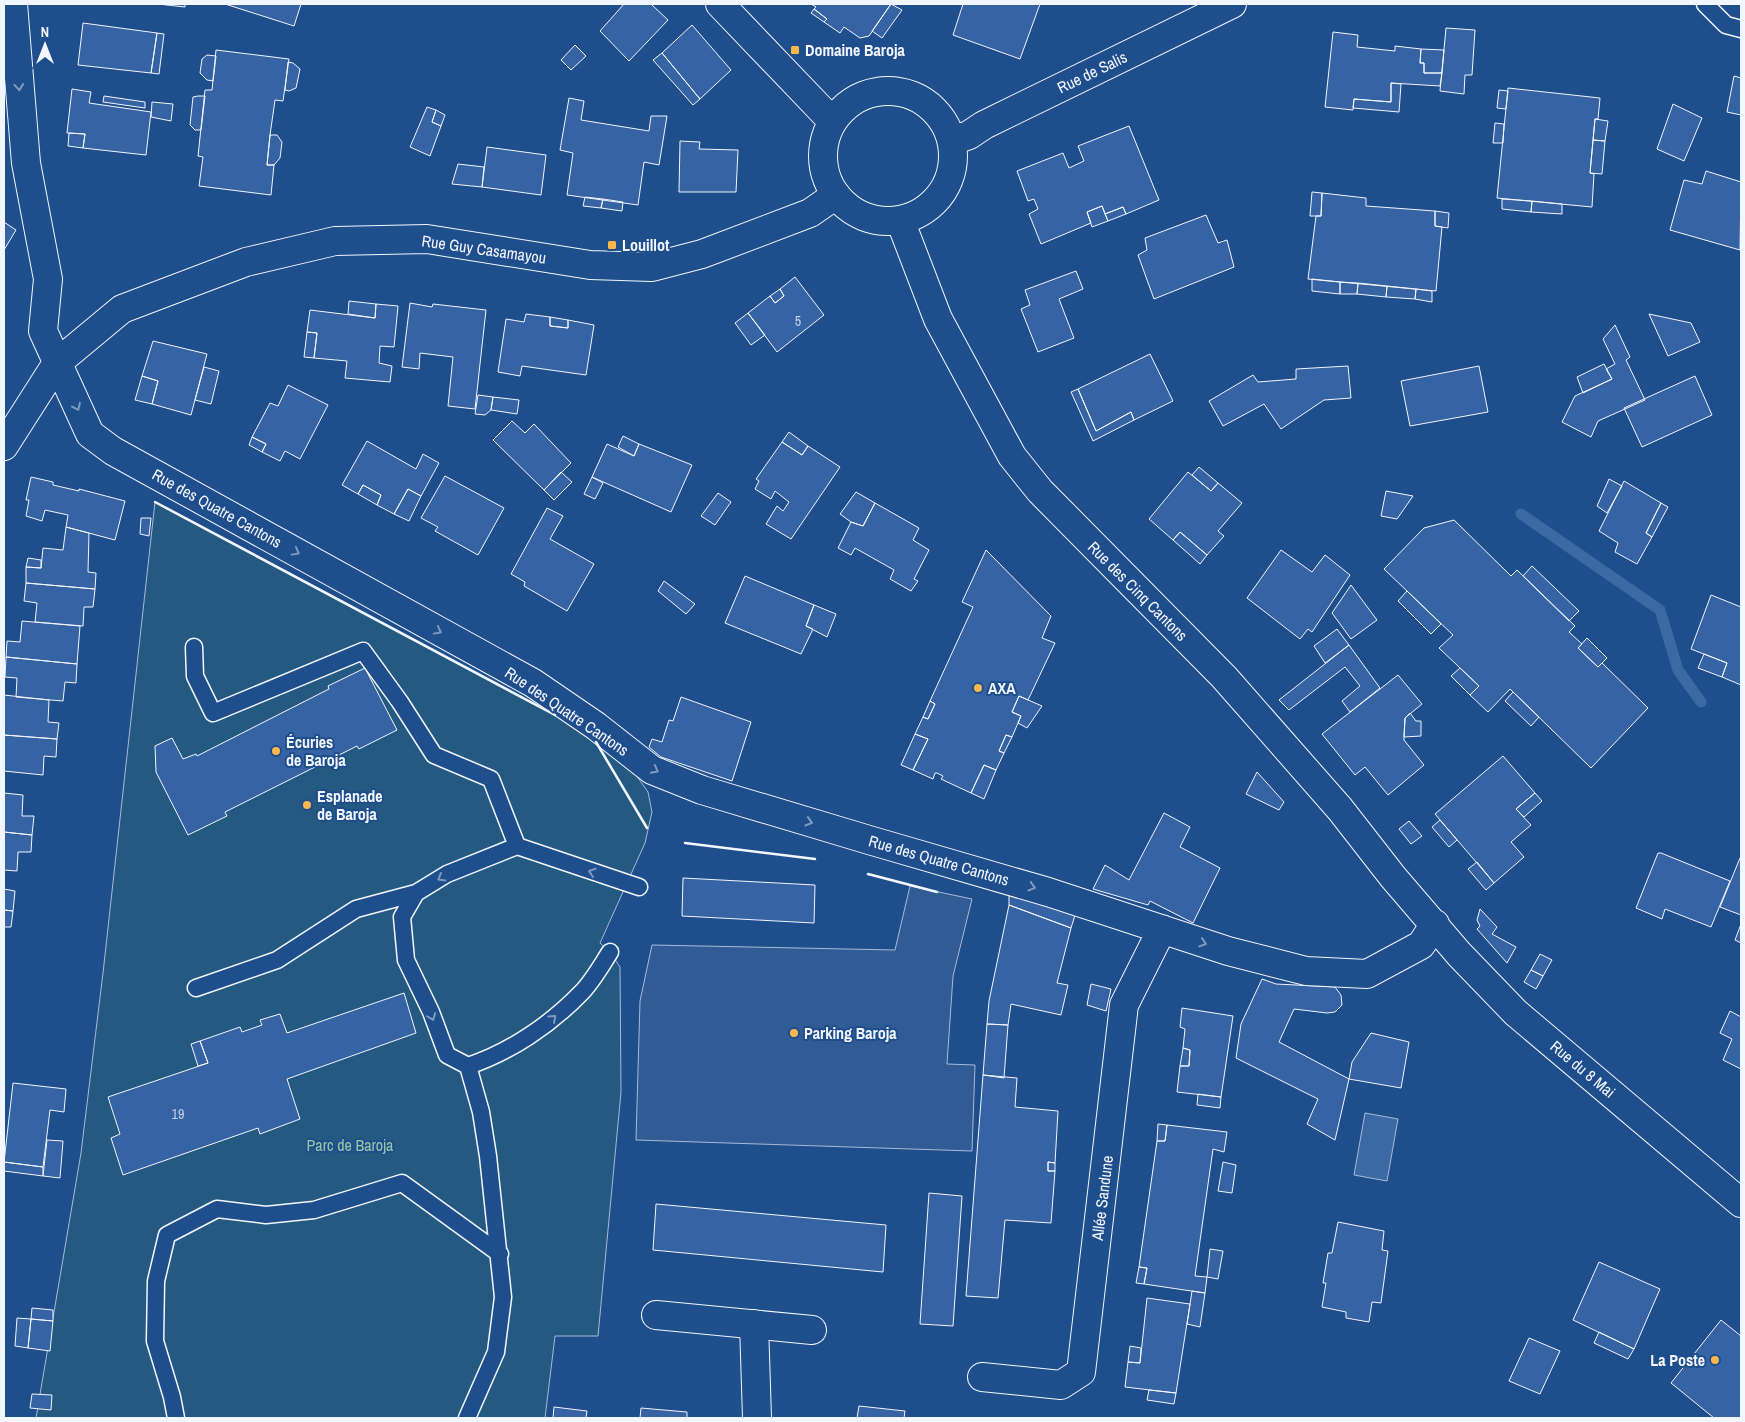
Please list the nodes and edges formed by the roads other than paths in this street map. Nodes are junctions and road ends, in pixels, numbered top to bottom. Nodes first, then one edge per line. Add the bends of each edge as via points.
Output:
1 (12, 4) edge
2 (720, 4) edge
3 (1232, 4) edge
4 (1705, 4) edge
5 (1741, 30) edge
6 (832, 121) junction
7 (952, 141) junction
8 (15, 163) edge
9 (836, 195) junction
10 (900, 220) junction
11 (57, 363) junction
12 (4, 446) edge
13 (194, 647) dead end
14 (517, 846) junction
15 (639, 887) dead end
16 (416, 893) junction
17 (1435, 924) junction
18 (1162, 929) junction
19 (610, 952) dead end
20 (196, 988) dead end
21 (468, 1066) junction
22 (1741, 1204) edge
23 (500, 1254) junction
24 (656, 1316) dead end
25 (754, 1324) junction
26 (812, 1330) dead end
27 (982, 1378) dead end
28 (176, 1418) edge
29 (467, 1418) edge
30 (757, 1418) edge

1 -> 8 street, Rue des Quatre Cantons
2 - 6 street
3 - 7 street, Rue de Salis
4 - 5 lane via 1726,25
6 - 7 street via 847,104 866,94 888,90 910,94 929,104 944,121
6 - 9 street via 824,139 822,159 826,178
7 - 10 street via 953,162 948,182 936,200 920,213
8 - 11 street, Rue des Quatre Cantons via 48,279 43,331
9 - 10 street via 864,217
9 - 11 street, Rue Guy Casamayou via 810,213 702,254 652,267 590,266 427,239 335,241 246,262 122,309
10 - 17 street, Rue des Cinq Cantons via 938,319 1012,456 1040,492 1224,678 1340,809
11 - 12 street, Rue Guy Casamayou
11 -> 18 street, Rue des Quatre Cantons via 90,434 113,451 533,684 596,726 652,770 702,790
13 - 14 lane via 195,676 213,713 363,651 434,755 491,780
15 -> 14 lane
14 -> 16 lane via 447,874
16 - 20 lane via 356,909 276,960
16 -> 21 lane via 402,917 406,960 447,1055
18 -> 17 street, Rue des Quatre Cantons via 1228,951 1306,971 1367,974 1421,945
17 - 22 street, Rue du 8 Mai via 1516,1013
18 - 27 street, Allée Sandune via 1124,1005 1082,1372 1062,1385
21 -> 19 lane via 489,1059 545,1026 582,992
21 - 23 lane via 481,1112
23 - 28 lane via 402,1182 314,1210 266,1215 218,1209 167,1235 156,1281 155,1340
23 - 29 lane via 503,1297 496,1352
24 - 25 street
25 - 26 street
25 - 30 street

